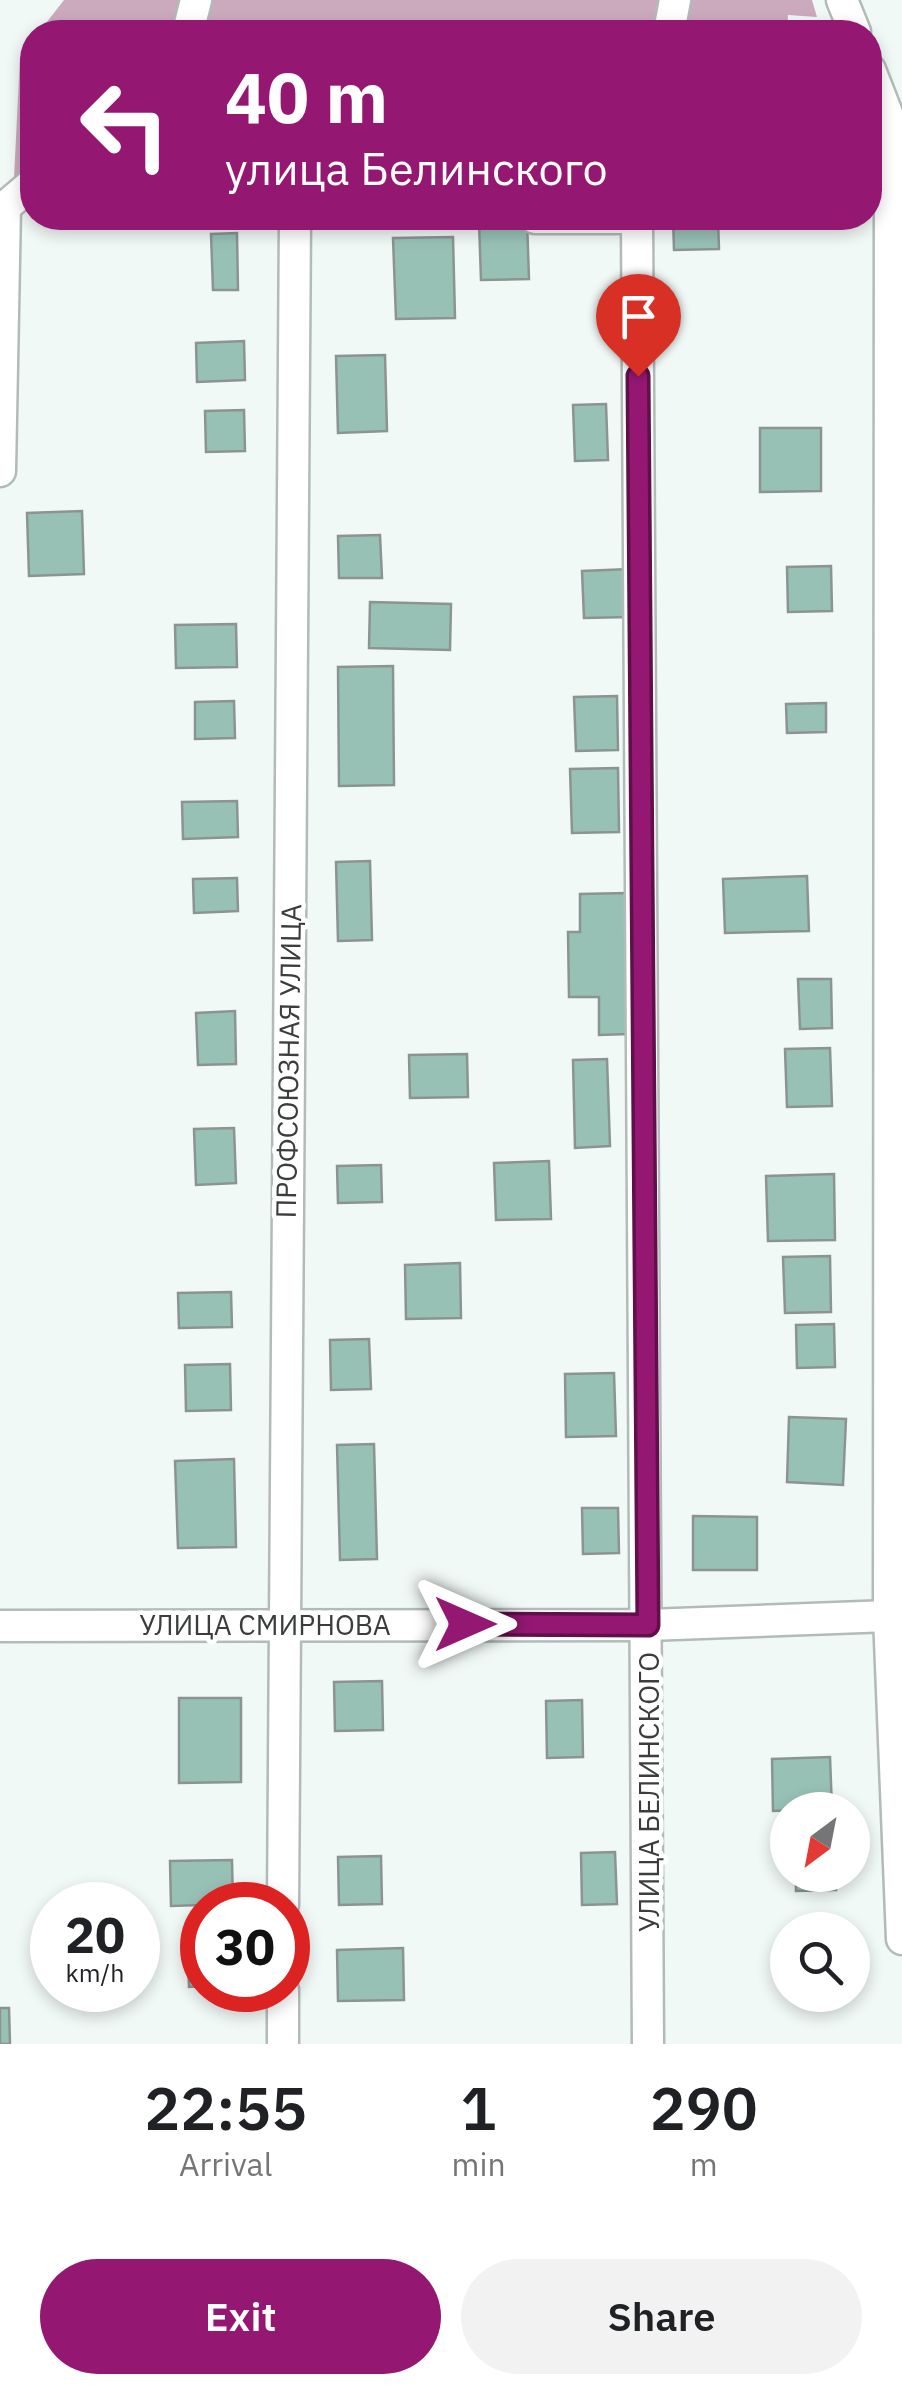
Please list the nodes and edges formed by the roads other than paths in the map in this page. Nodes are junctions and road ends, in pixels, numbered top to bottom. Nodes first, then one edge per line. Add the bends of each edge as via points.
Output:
1 (882, 100) edge
2 (18, 207) edge
3 (296, 230) edge
4 (637, 230) edge
5 (0, 471) edge
6 (889, 1616) junction
7 (282, 1622) junction
8 (648, 1625) junction
9 (0, 1626) edge
10 (283, 1882) edge
11 (902, 1939) edge
12 (283, 2012) edge
13 (283, 2044) edge
14 (648, 2044) edge

1 - 6 street via 890,120
2 - 5 street
3 - 7 street, ПРОФСОЮЗНАЯ УЛИЦА
4 - 8 street, УЛИЦА БЕЛИНСКОГО
6 - 8 street, УЛИЦА СМИРНОВА
6 - 11 street
7 - 8 street, УЛИЦА СМИРНОВА
7 - 9 street, УЛИЦА СМИРНОВА
7 - 10 street, ПРОФСОЮЗНАЯ УЛИЦА
8 - 14 street, УЛИЦА БЕЛИНСКОГО
12 - 13 street

